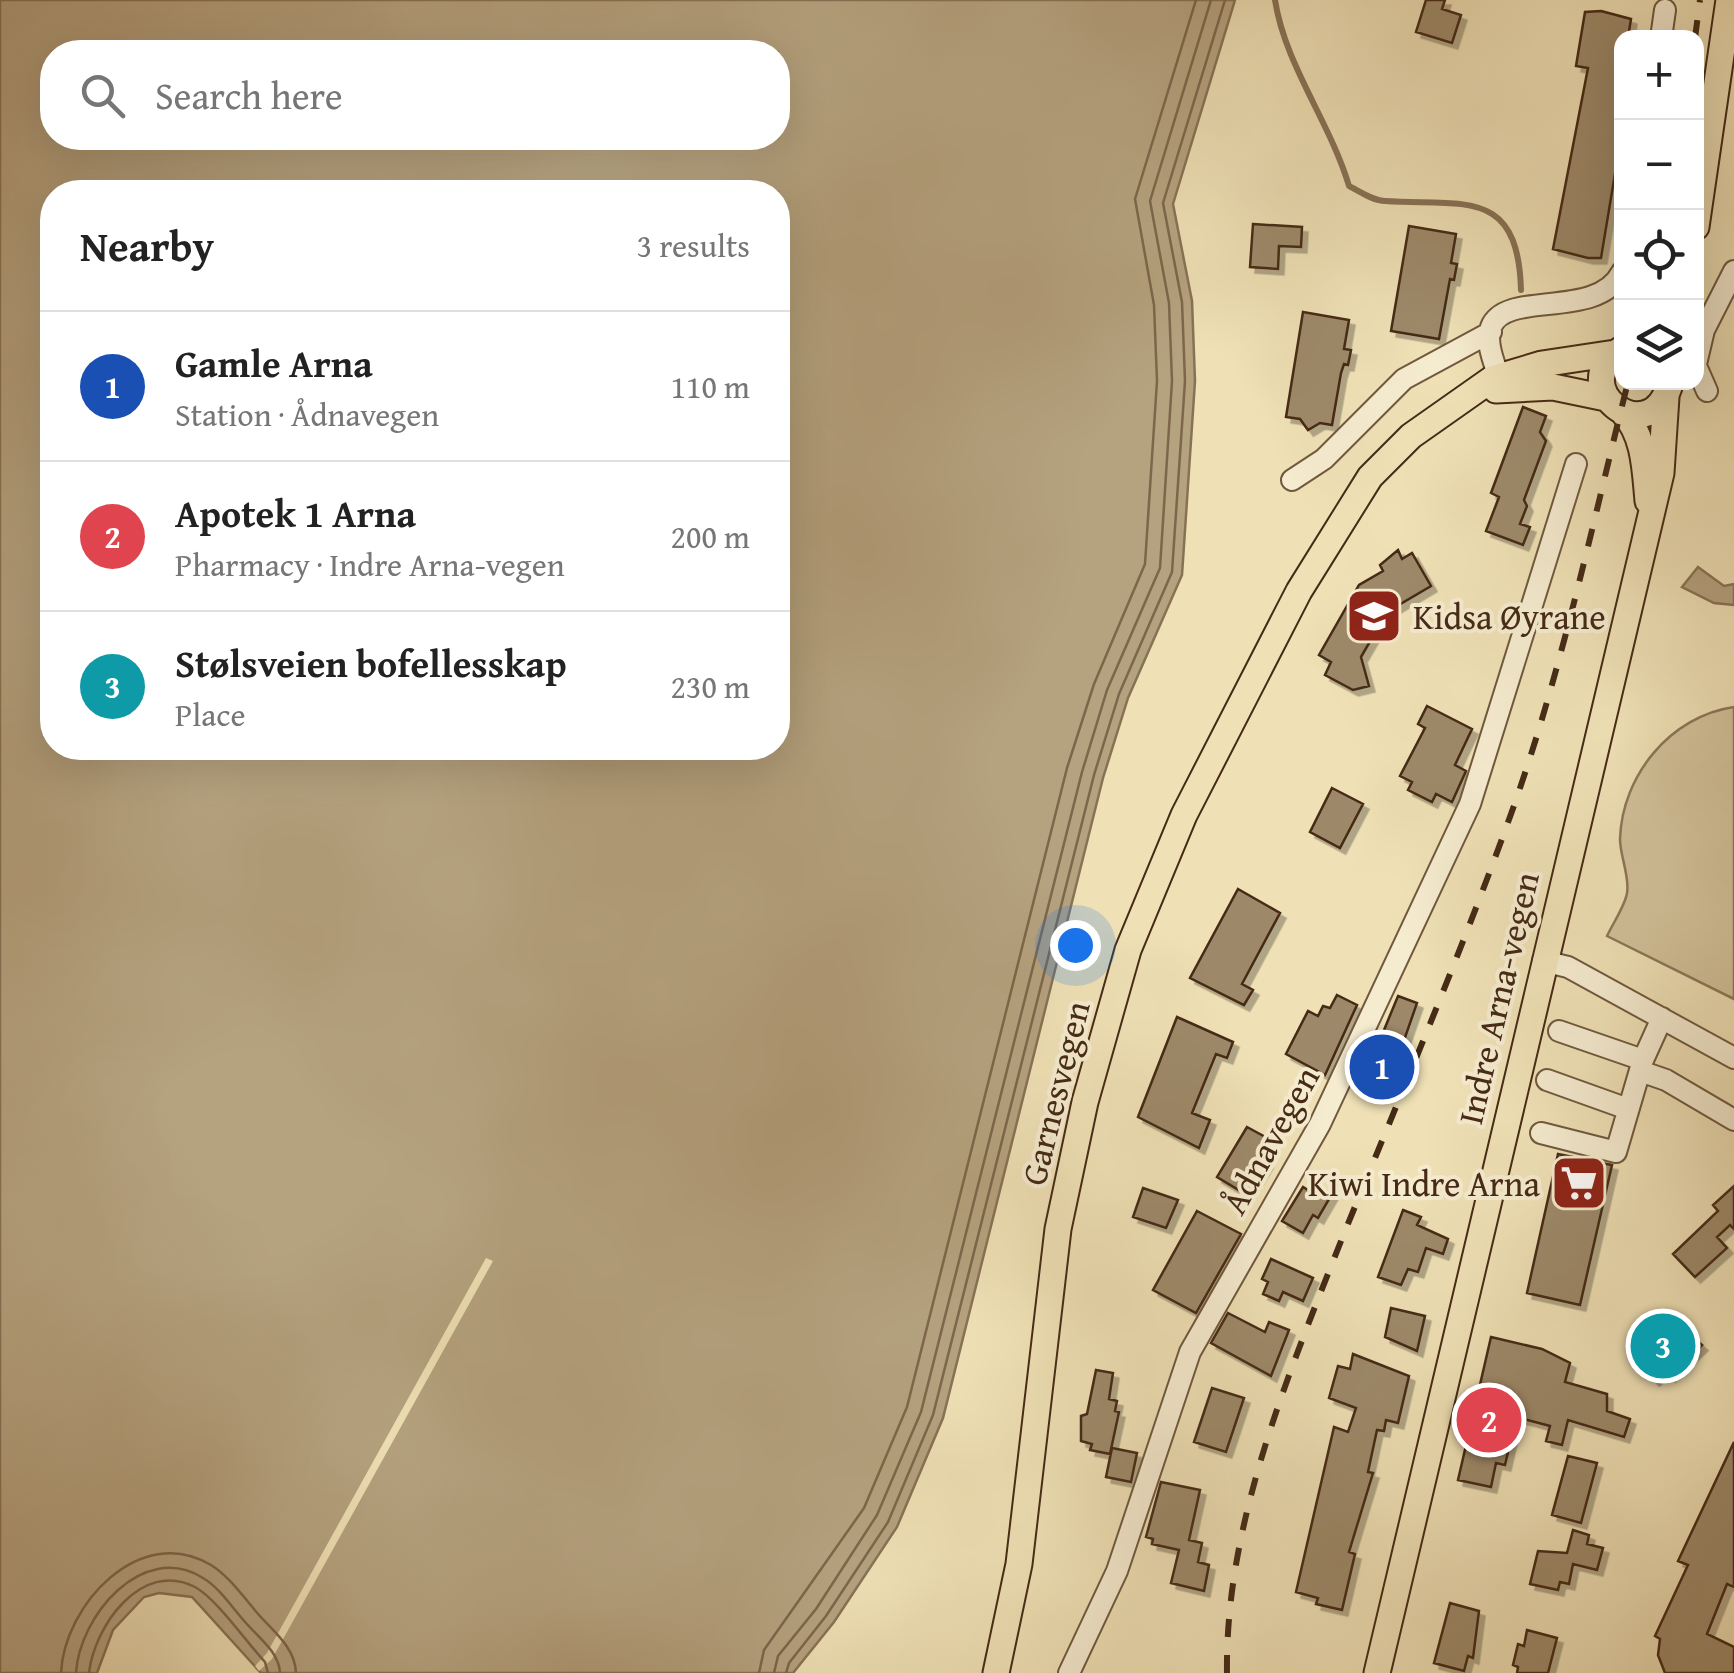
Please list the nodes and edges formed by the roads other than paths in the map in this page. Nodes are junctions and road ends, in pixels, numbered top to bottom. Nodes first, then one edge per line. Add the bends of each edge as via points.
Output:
1 (1729, 0) edge
2 (1665, 10) dead end
3 (1662, 30) edge
4 (1698, 210) edge
5 (1734, 271) edge
6 (1614, 282) edge
7 (1704, 330) edge
8 (1490, 332) junction
9 (1614, 352) edge
10 (1614, 357) edge
11 (1501, 382) junction
12 (1704, 384) edge
13 (1668, 390) edge
14 (1707, 391) dead end
15 (1614, 405) junction
16 (1576, 464) dead end
17 (1292, 480) dead end
18 (1649, 516) junction
19 (1542, 961) junction
20 (1662, 1018) junction
21 (1559, 1031) dead end
22 (1734, 1058) edge
23 (1641, 1066) junction
24 (1547, 1080) dead end
25 (1628, 1109) junction
26 (1734, 1120) edge
27 (1541, 1133) dead end
28 (996, 1673) edge
29 (1068, 1673) edge
30 (1377, 1673) edge

1 - 4 main road
2 - 3 street
5 - 7 street
6 - 8 street via 1590,298 1519,308 1500,316
8 - 11 street
8 - 17 street via 1404,379 1324,459
9 - 11 main road, Garnesvegen
10 - 15 main road via 1602,374
11 - 15 main road, Garnesvegen via 1553,387
11 - 28 main road, Garnesvegen via 1410,436 1342,516 1193,798 1128,950 1058,1229 1019,1564
12 - 14 street
13 - 15 main road via 1650,412
13 - 18 main road, Indre Arna-vegen via 1665,450
15 - 18 main road, Indre Arna-vegen via 1632,422 1643,454
16 - 29 street, Ådnavegen via 1470,804 1320,1124 1190,1352 1117,1571
18 - 19 main road, Indre Arna-vegen
19 - 20 street via 1568,967
19 - 30 main road, Indre Arna-vegen
20 - 22 street
20 - 23 street
21 - 23 street
23 - 25 street
23 - 26 street
24 - 25 street
25 - 27 street via 1616,1152

